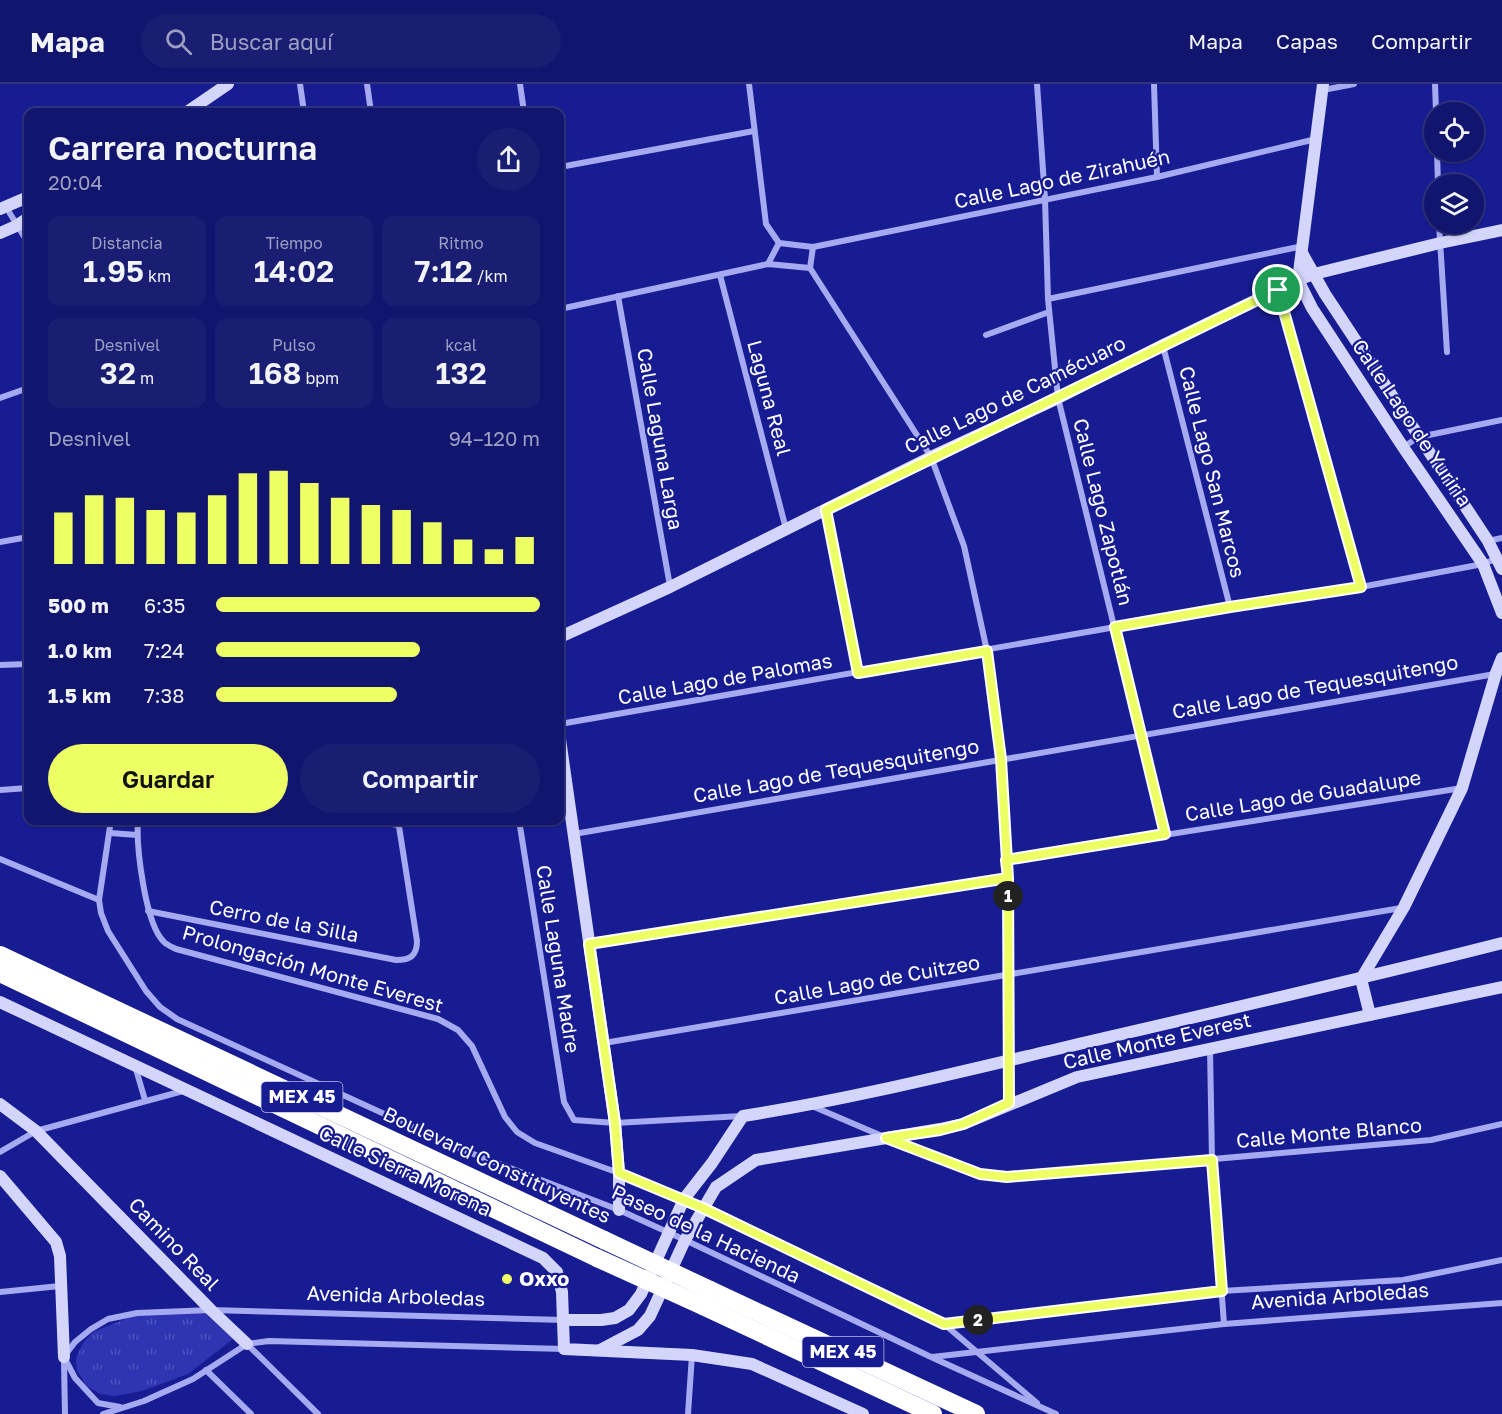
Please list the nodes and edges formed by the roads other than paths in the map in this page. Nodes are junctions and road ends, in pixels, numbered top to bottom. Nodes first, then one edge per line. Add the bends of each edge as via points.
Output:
1 (228, 84) edge
2 (300, 84) edge
3 (368, 84) edge
4 (520, 84) edge
5 (749, 84) edge
6 (1037, 84) edge
7 (1154, 84) edge
8 (1354, 84) edge
9 (1435, 84) edge
10 (1323, 87) edge
11 (1436, 102) edge
12 (193, 108) edge
13 (303, 108) edge
14 (371, 108) edge
15 (523, 108) edge
16 (754, 131) junction
17 (1317, 139) junction
18 (564, 166) edge
19 (1157, 177) junction
20 (1045, 199) junction
21 (24, 202) edge
22 (3, 208) edge
23 (24, 221) edge
24 (16, 226) junction
25 (1502, 230) edge
26 (0, 233) edge
27 (1440, 234) edge
28 (24, 237) edge
29 (779, 243) junction
30 (1440, 243) junction
31 (813, 248) junction
32 (1303, 250) junction
33 (768, 264) junction
34 (810, 268) junction
35 (1314, 274) junction
36 (720, 275) junction
37 (1298, 280) junction
38 (1278, 290) junction
39 (618, 296) junction
40 (1048, 299) junction
41 (564, 308) edge
42 (1049, 312) junction
43 (986, 335) dead end
44 (1163, 345) junction
45 (1447, 352) dead end
46 (24, 389) edge
47 (0, 398) edge
48 (1058, 398) junction
49 (1502, 420) edge
50 (1419, 437) junction
51 (1403, 447) junction
52 (931, 458) junction
53 (826, 510) junction
54 (786, 529) junction
55 (24, 538) edge
56 (1502, 538) edge
57 (1488, 541) junction
58 (0, 542) edge
59 (1484, 564) junction
60 (1500, 564) edge
61 (670, 587) junction
62 (1361, 587) junction
63 (1230, 607) junction
64 (1502, 613) edge
65 (1115, 627) junction
66 (564, 636) edge
67 (987, 651) junction
68 (1502, 658) edge
69 (0, 664) edge
70 (24, 664) edge
71 (858, 673) junction
72 (1496, 674) junction
73 (564, 723) edge
74 (1141, 734) junction
75 (1001, 759) junction
76 (564, 769) edge
77 (24, 788) edge
78 (1462, 788) junction
79 (0, 790) edge
80 (111, 825) edge
81 (138, 825) edge
82 (398, 825) edge
83 (520, 825) edge
84 (110, 833) junction
85 (573, 834) junction
86 (1165, 834) junction
87 (137, 835) junction
88 (0, 859) edge
89 (1006, 860) junction
90 (1008, 878) junction
91 (99, 900) junction
92 (1404, 907) junction
93 (148, 911) junction
94 (1502, 943) edge
95 (589, 944) junction
96 (0, 955) edge
97 (0, 974) edge
98 (1009, 975) junction
99 (1360, 979) junction
100 (1502, 987) edge
101 (0, 1002) edge
102 (1370, 1015) junction
103 (603, 1043) junction
104 (1210, 1048) junction
105 (1009, 1060) junction
106 (135, 1065) junction
107 (187, 1090) junction
108 (145, 1100) junction
109 (564, 1102) joint
110 (1009, 1103) junction
111 (0, 1104) edge
112 (811, 1105) junction
113 (743, 1116) junction
114 (615, 1123) junction
115 (1502, 1124) edge
116 (36, 1131) junction
117 (886, 1138) junction
118 (0, 1152) edge
119 (1212, 1160) junction
120 (619, 1173) junction
121 (0, 1176) edge
122 (684, 1199) junction
123 (703, 1208) junction
124 (618, 1210) junction
125 (669, 1233) junction
126 (685, 1240) junction
127 (1502, 1260) edge
128 (60, 1286) junction
129 (1222, 1291) junction
130 (0, 1292) edge
131 (707, 1298) junction
132 (1502, 1303) edge
133 (212, 1310) junction
134 (565, 1320) junction
135 (944, 1324) junction
136 (1224, 1324) junction
137 (247, 1344) junction
138 (564, 1349) junction
139 (600, 1350) junction
140 (977, 1351) junction
141 (692, 1355) junction
142 (64, 1357) junction
143 (931, 1358) junction
144 (206, 1370) junction
145 (1042, 1407) junction
146 (123, 1408) junction
147 (65, 1414) edge
148 (103, 1414) edge
149 (251, 1414) edge
150 (318, 1414) edge
151 (688, 1414) edge
152 (863, 1414) edge
153 (933, 1414) edge
154 (976, 1414) edge
155 (1056, 1414) edge

1 - 12 street
2 - 13 street
3 - 14 street
4 - 15 street
5 - 16 street
6 - 20 street, Calle Lago Zapotlán
7 - 19 street
8 - 10 street
9 - 11 street
10 - 17 street
16 - 18 street
16 - 29 street via 766,224
17 - 19 street, Calle Lago de Zirahuén
17 - 32 street
19 - 20 street, Calle Lago de Zirahuén
20 - 31 street, Calle Lago de Zirahuén
20 - 40 street, Calle Lago Zapotlán
21 - 22 street
22 - 24 street
23 - 24 street
24 - 26 street
24 - 28 street
25 - 30 street, Calle Lago de Camécuaro
27 - 30 street
29 - 31 street, Calle Lago de Zirahuén
29 - 33 street
30 - 35 street, Calle Lago de Camécuaro
30 - 45 street
31 - 34 street
32 - 35 street, Calle Lago de Yuriria
32 - 37 street
32 - 40 street
33 - 34 street
33 - 36 street
34 - 52 street
35 - 37 street, Calle Lago de Camécuaro
35 - 50 street, Calle Lago de Yuriria
36 - 39 street
36 - 54 street, Laguna Real
37 - 38 street, Calle Lago de Camécuaro
37 - 51 street, Calle Lago de Yuriria via 1312,308
38 - 44 street, Calle Lago de Camécuaro
38 - 62 street
39 - 41 street
39 - 61 street, Calle Laguna Larga
40 - 42 street, Calle Lago Zapotlán
42 - 43 street
42 - 48 street, Calle Lago Zapotlán
44 - 48 street, Calle Lago de Camécuaro
44 - 63 street, Calle Lago San Marcos
46 - 47 street
48 - 52 street, Calle Lago de Camécuaro
48 - 65 street, Calle Lago Zapotlán
49 - 50 street
50 - 51 street
50 - 57 street, Calle Lago de Yuriria
51 - 59 street, Calle Lago de Yuriria
52 - 53 street, Calle Lago de Camécuaro
52 - 67 street via 964,546
53 - 54 street, Calle Lago de Camécuaro
53 - 71 street
54 - 61 street, Calle Lago de Camécuaro
55 - 58 street
56 - 57 street
57 - 60 street, Calle Lago de Yuriria
59 - 60 street, Calle Lago de Palomas
59 - 62 street, Calle Lago de Palomas
59 - 64 street, Calle Lago de Yuriria
61 - 66 street, Calle Lago de Camécuaro
62 - 63 street, Calle Lago de Palomas
63 - 65 street, Calle Lago de Palomas
65 - 67 street, Calle Lago de Palomas
65 - 74 street, Calle Lago Zapotlán
67 - 71 street, Calle Lago de Palomas
67 - 75 street
68 - 72 street
69 - 70 street
71 - 73 street, Calle Lago de Palomas
72 - 74 street, Calle Lago de Tequesquitengo
72 - 78 street
74 - 75 street, Calle Lago de Tequesquitengo
74 - 86 street, Calle Lago Zapotlán
75 - 85 street, Calle Lago de Tequesquitengo
75 - 89 street
76 - 85 street
77 - 79 street
78 - 86 street, Calle Lago de Guadalupe
78 - 92 street
80 - 84 street
81 - 87 street, Prolongación Monte Everest
82 - 93 street, Cerro de la Silla via 417,941 413,957 406,960
83 - 109 street, Calle Laguna Madre
84 - 87 street
84 - 91 street
85 - 95 street
86 - 89 street, Calle Lago de Guadalupe
87 - 93 street, Prolongación Monte Everest
88 - 91 street
89 - 90 street
90 - 95 street
90 - 98 street
91 - 124 street, Paseo de la Hacienda via 108,932 146,991 177,1018 464,1150
92 - 98 street, Calle Lago de Cuitzeo
92 - 99 street
93 - 120 street, Prolongación Monte Everest via 164,942 176,949 438,1019 458,1030 472,1046 505,1117 517,1132 536,1143
94 - 99 street, Calle Monte Everest
95 - 103 street
96 - 131 highway, Boulevard Constituyentes / MEX 45, bridge via 604,1240
97 - 131 highway, Boulevard Constituyentes / MEX 45, bridge via 597,1258
98 - 103 street, Calle Lago de Cuitzeo
98 - 105 street
99 - 102 street
99 - 105 street, Calle Monte Everest
100 - 102 street, Calle Monte Everest
101 - 106 street, Calle Sierra Morena
102 - 104 street, Calle Monte Everest
103 - 114 street
104 - 110 street, Calle Monte Everest via 1077,1077
104 - 119 street
105 - 110 street
105 - 112 street, Calle Monte Everest
106 - 107 street, Calle Sierra Morena
106 - 108 street
107 - 108 street
107 - 134 street, Calle Sierra Morena via 543,1258 557,1272
108 - 116 street
109 - 114 street, Calle Monte Everest via 574,1120
110 - 117 street, Calle Monte Everest via 963,1124
111 - 116 street, Camino Real
112 - 113 street, Calle Monte Everest
112 - 117 street, Calle Monte Blanco
113 - 114 street, Calle Monte Everest
113 - 122 street
114 - 120 street
115 - 119 street, Calle Monte Blanco via 1431,1140
116 - 118 street
116 - 133 street, Camino Real
117 - 119 street, Calle Monte Blanco via 980,1174 1007,1177
117 - 123 street, Calle Monte Everest via 756,1160 717,1187
119 - 129 street
120 - 122 street
120 - 124 street
121 - 128 street via 56,1242
122 - 123 street
122 - 125 street
123 - 126 street, Calle Monte Everest
123 - 135 street
124 - 125 street, Paseo de la Hacienda
125 - 126 street, Paseo de la Hacienda
125 - 134 street, Avenida Arboledas via 641,1294 629,1310 615,1318
126 - 139 street, Calle Monte Everest via 650,1316 638,1330
126 - 143 street, Paseo de la Hacienda
127 - 129 street, Avenida Arboledas via 1403,1280
128 - 130 street
128 - 142 street
129 - 135 street, Avenida Arboledas
129 - 136 street
131 - 153 highway, Boulevard Constituyentes / MEX 45
131 - 154 highway, Boulevard Constituyentes / MEX 45
132 - 136 street, Avenida Arboledas
133 - 134 street, Avenida Arboledas
133 - 137 street, Camino Real
133 - 142 street, Avenida Arboledas via 137,1313 108,1319 75,1342
134 - 138 street, Calle Sierra Morena
135 - 140 street
136 - 140 street, Avenida Arboledas
137 - 138 street via 269,1341
137 - 144 street
137 - 150 street, Camino Real
138 - 139 street
139 - 141 street
140 - 143 street, Avenida Arboledas
140 - 145 street
141 - 151 street
141 - 152 street via 752,1364
142 - 146 street via 75,1378 98,1403
142 - 147 street
143 - 145 street, Paseo de la Hacienda
144 - 146 street via 194,1379
144 - 149 street
145 - 155 street, Paseo de la Hacienda
146 - 148 street

